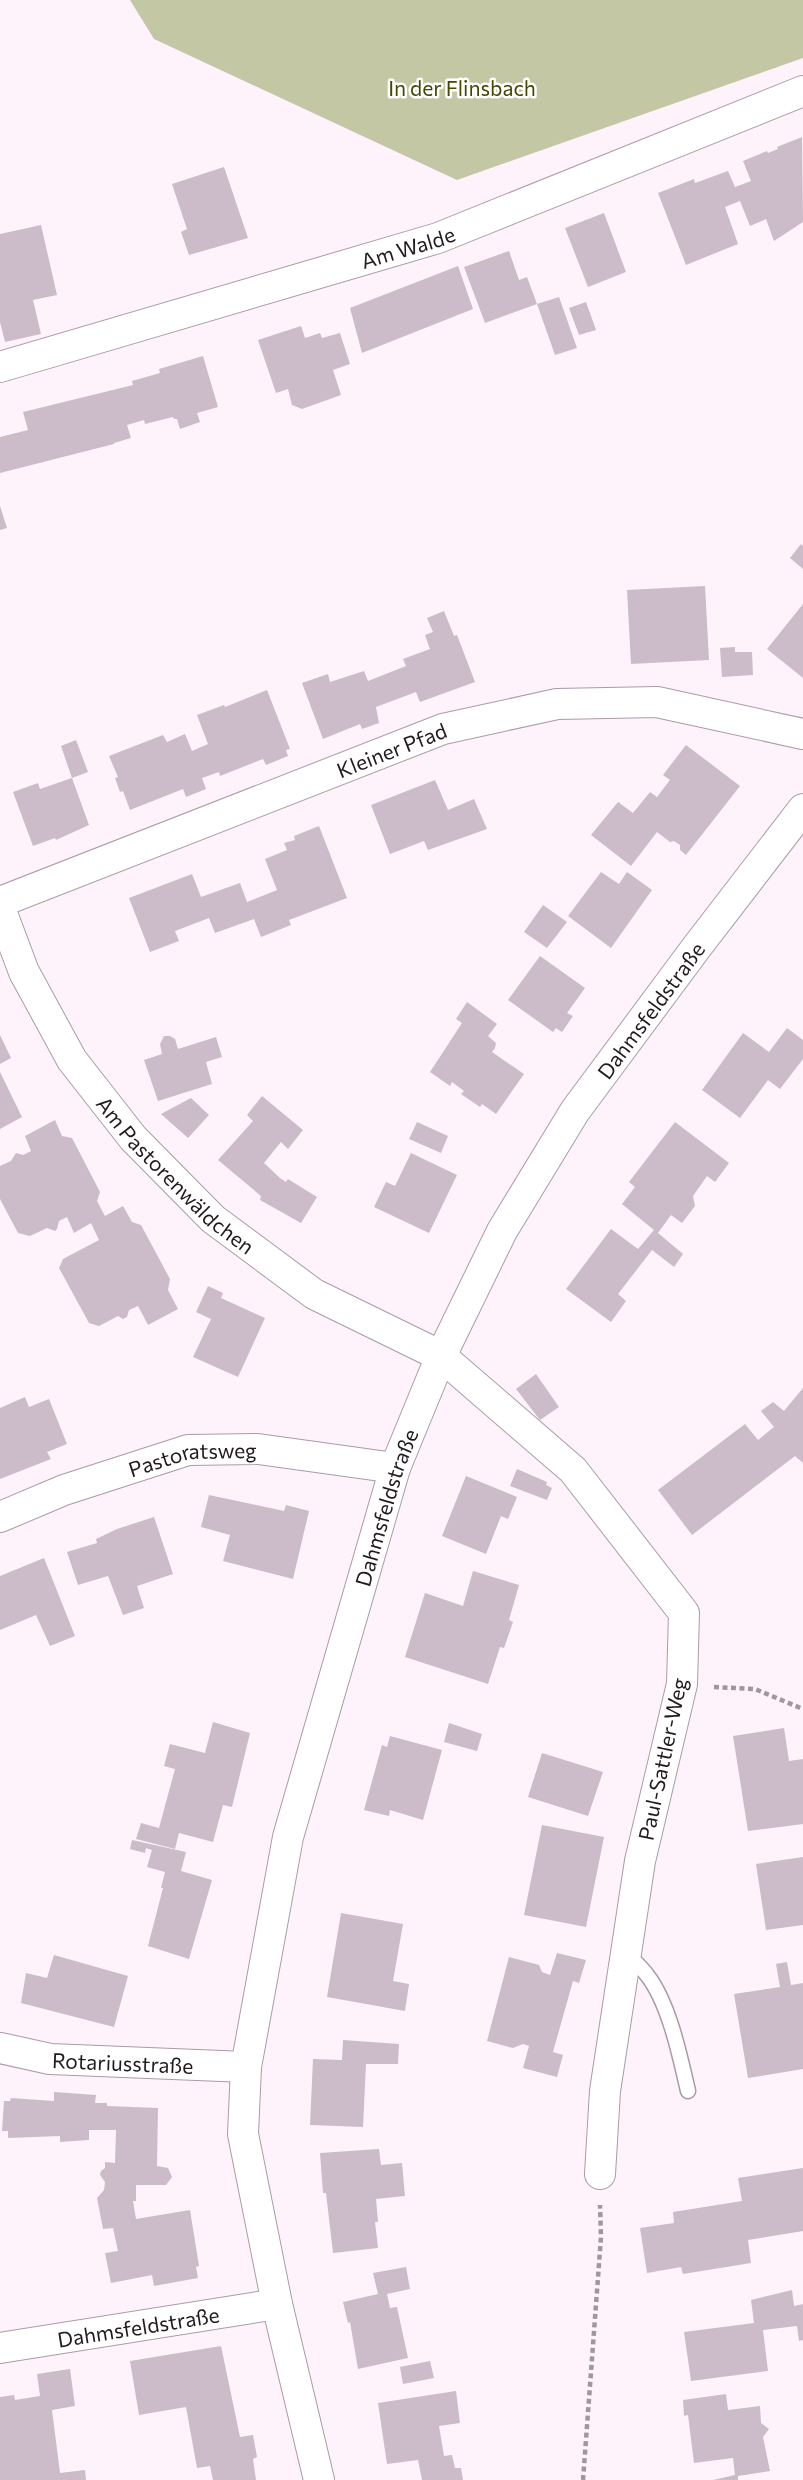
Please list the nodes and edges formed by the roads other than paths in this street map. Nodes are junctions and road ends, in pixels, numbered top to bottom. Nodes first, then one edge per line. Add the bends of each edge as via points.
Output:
1 (803, 91) edge
2 (0, 367) edge
3 (803, 734) edge
4 (803, 809) edge
5 (0, 902) edge
6 (0, 908) edge
7 (441, 1356) junction
8 (395, 1468) junction
9 (0, 1517) edge
10 (627, 1954) junction
11 (0, 2048) edge
12 (246, 2067) junction
13 (688, 2091) dead end
14 (600, 2174) road end
15 (277, 2304) junction
16 (0, 2348) edge
17 (319, 2480) edge

1 - 2 street, Am Walde via 438,238
3 - 5 street, Kleiner Pfad via 657,702 557,704 443,729
4 - 7 street, Dahmsfeldstraße via 575,1111 502,1231
6 - 7 street, Am Pastorenwäldchen via 24,972 72,1060 133,1138 213,1219 314,1294
7 - 8 street, Dahmsfeldstraße
7 - 10 street, Paul-Sattler-Weg via 573,1470 684,1613 682,1684 640,1861
8 - 9 street, Pastoratsweg via 258,1449 188,1450 64,1490
8 - 12 street, Dahmsfeldstraße via 288,1837
10 - 13 lane via 649,1976 665,2010
10 - 14 street, Paul-Sattler-Weg via 605,2091
11 - 12 street, Rotariusstraße via 50,2059
12 - 15 street, Dahmsfeldstraße via 243,2134
15 - 16 street, Dahmsfeldstraße
15 - 17 street, Dahmsfeldstraße

